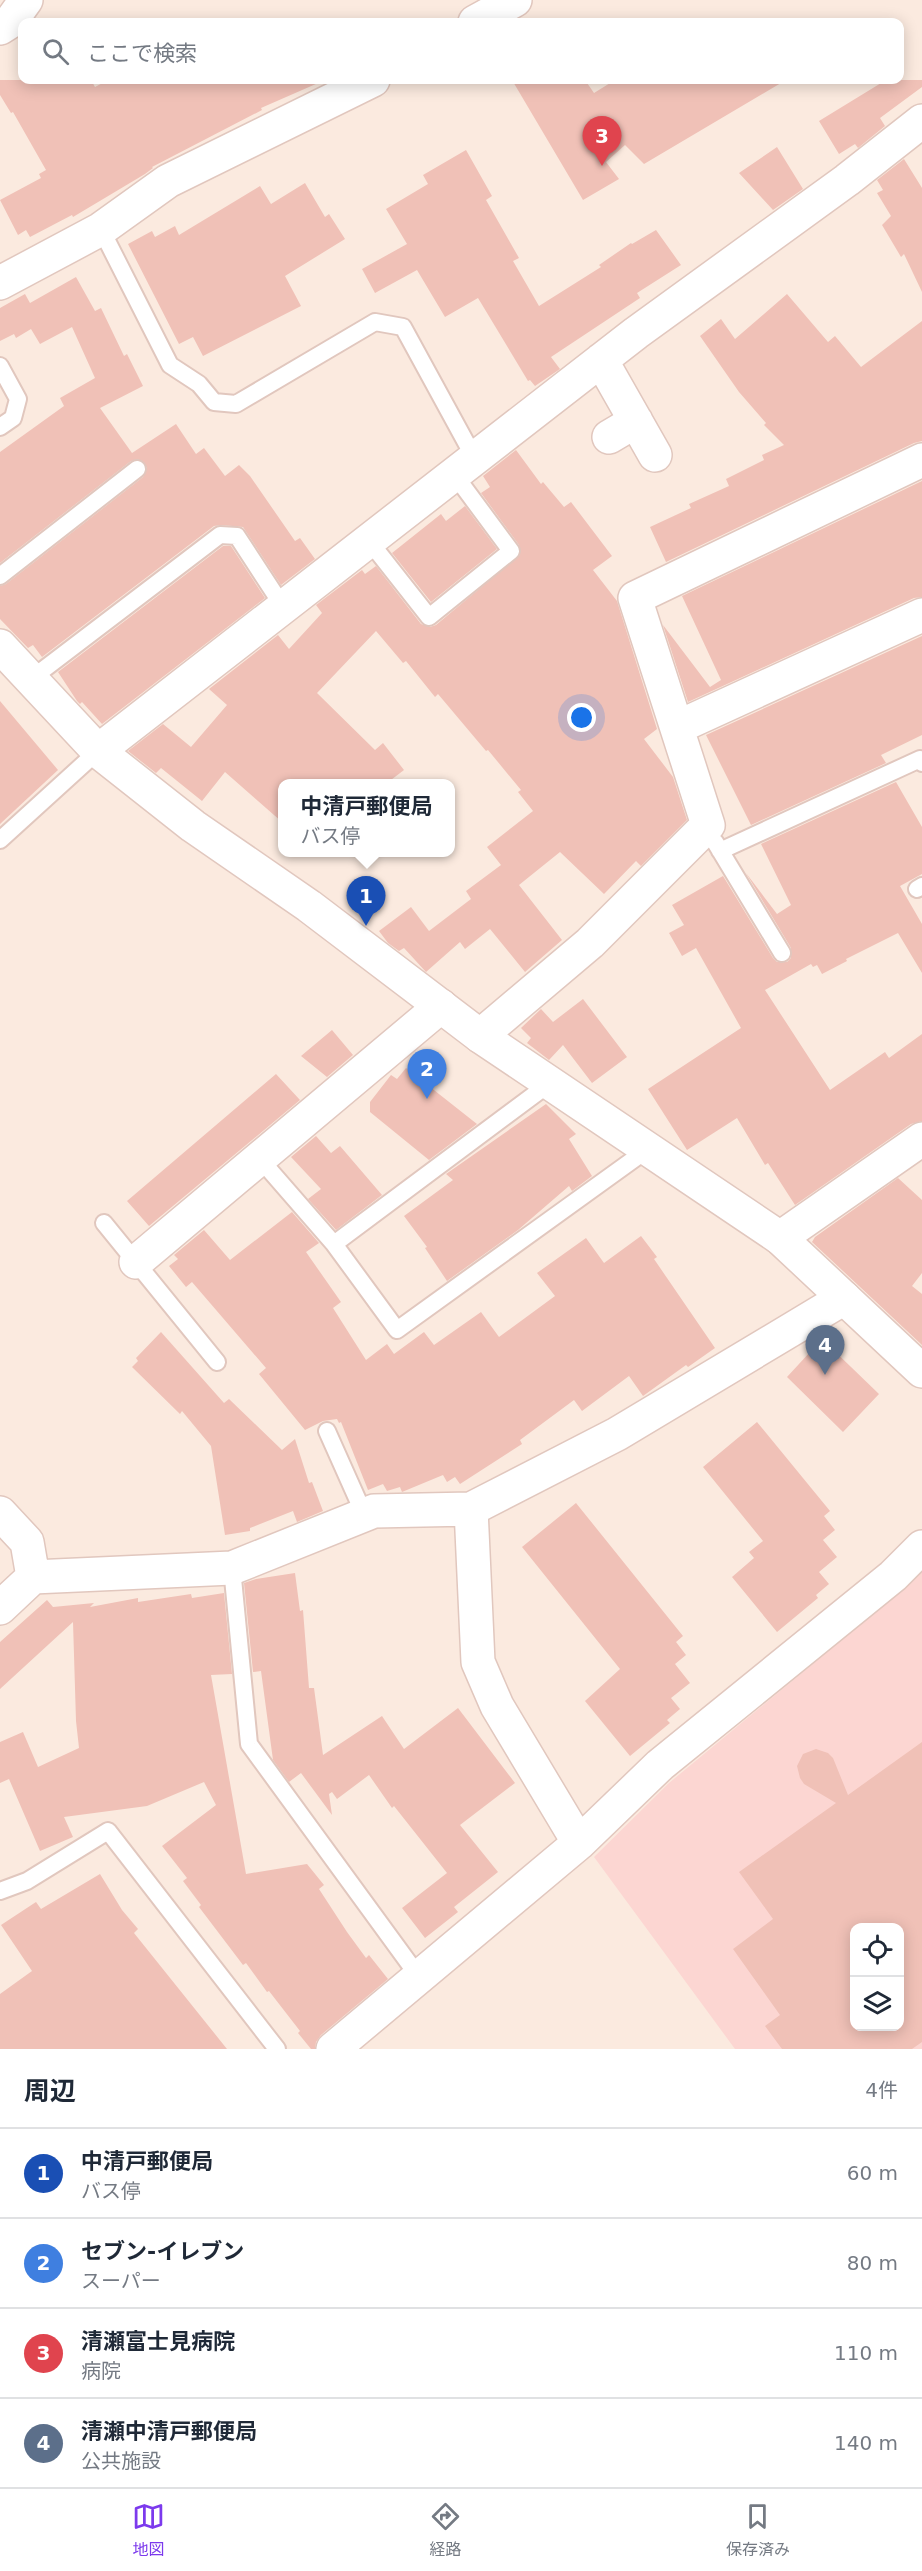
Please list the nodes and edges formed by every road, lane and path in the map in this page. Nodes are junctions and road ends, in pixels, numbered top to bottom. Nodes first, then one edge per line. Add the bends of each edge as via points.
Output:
1 (26, 0) edge
2 (515, 0) edge
3 (482, 18) edge
4 (0, 28) edge
5 (365, 84) edge
6 (922, 121) edge
7 (101, 229) junction
8 (0, 283) edge
9 (601, 360) junction
10 (0, 366) edge
11 (0, 427) edge
12 (655, 455) dead end
13 (922, 460) edge
14 (464, 467) junction
15 (137, 469) dead end
16 (370, 542) junction
17 (0, 576) edge
18 (284, 608) junction
19 (922, 615) edge
20 (0, 646) edge
21 (31, 679) junction
22 (678, 727) junction
23 (98, 752) junction
24 (922, 763) edge
25 (714, 838) junction
26 (0, 840) edge
27 (782, 953) dead end
28 (441, 1006) junction
29 (480, 1036) junction
30 (550, 1083) junction
31 (922, 1139) edge
32 (648, 1149) junction
33 (260, 1159) junction
34 (104, 1222) dead end
35 (780, 1238) junction
36 (334, 1244) junction
37 (136, 1262) junction
38 (844, 1298) junction
39 (218, 1362) dead end
40 (922, 1371) edge
41 (327, 1431) dead end
42 (471, 1509) junction
43 (0, 1513) edge
44 (364, 1514) junction
45 (922, 1547) edge
46 (232, 1568) junction
47 (33, 1577) junction
48 (0, 1608) edge
49 (579, 1843) junction
50 (0, 1892) edge
51 (419, 1977) junction
52 (278, 2049) edge
53 (333, 2049) edge

1 - 4 street via 11,21
2 - 3 street
5 - 7 street via 168,181
6 - 9 street
7 - 8 street
7 - 14 lane via 170,365 199,384 214,402 236,404 375,322 403,327
9 - 12 street via 622,429
9 - 14 street
10 - 11 lane via 18,399 13,417
13 - 22 street via 635,598
14 - 16 street
14 - 16 lane via 511,551 429,617
15 - 17 lane
16 - 18 street
18 - 21 lane via 237,536 220,535
18 - 23 street
19 - 22 street
20 - 21 street
21 - 23 street
22 - 25 street
23 - 26 lane
23 - 28 street
24 - 25 lane via 920,759
25 - 27 lane
25 - 29 street
28 - 29 street
28 - 33 street
29 - 30 street
30 - 32 street
30 - 36 lane
31 - 35 street
32 - 35 street
32 - 36 lane via 397,1330
33 - 36 lane
33 - 37 street
34 - 37 lane
35 - 38 street
37 - 39 lane
38 - 40 street
38 - 42 street via 617,1434
41 - 44 lane
42 - 44 street
42 - 49 street via 478,1662 497,1706
43 - 47 street via 27,1542
44 - 46 street
45 - 49 street via 893,1576 660,1765
46 - 47 street
46 - 51 lane via 249,1744
47 - 48 street
49 - 51 street
50 - 52 lane via 27,1881 108,1831
51 - 53 street

